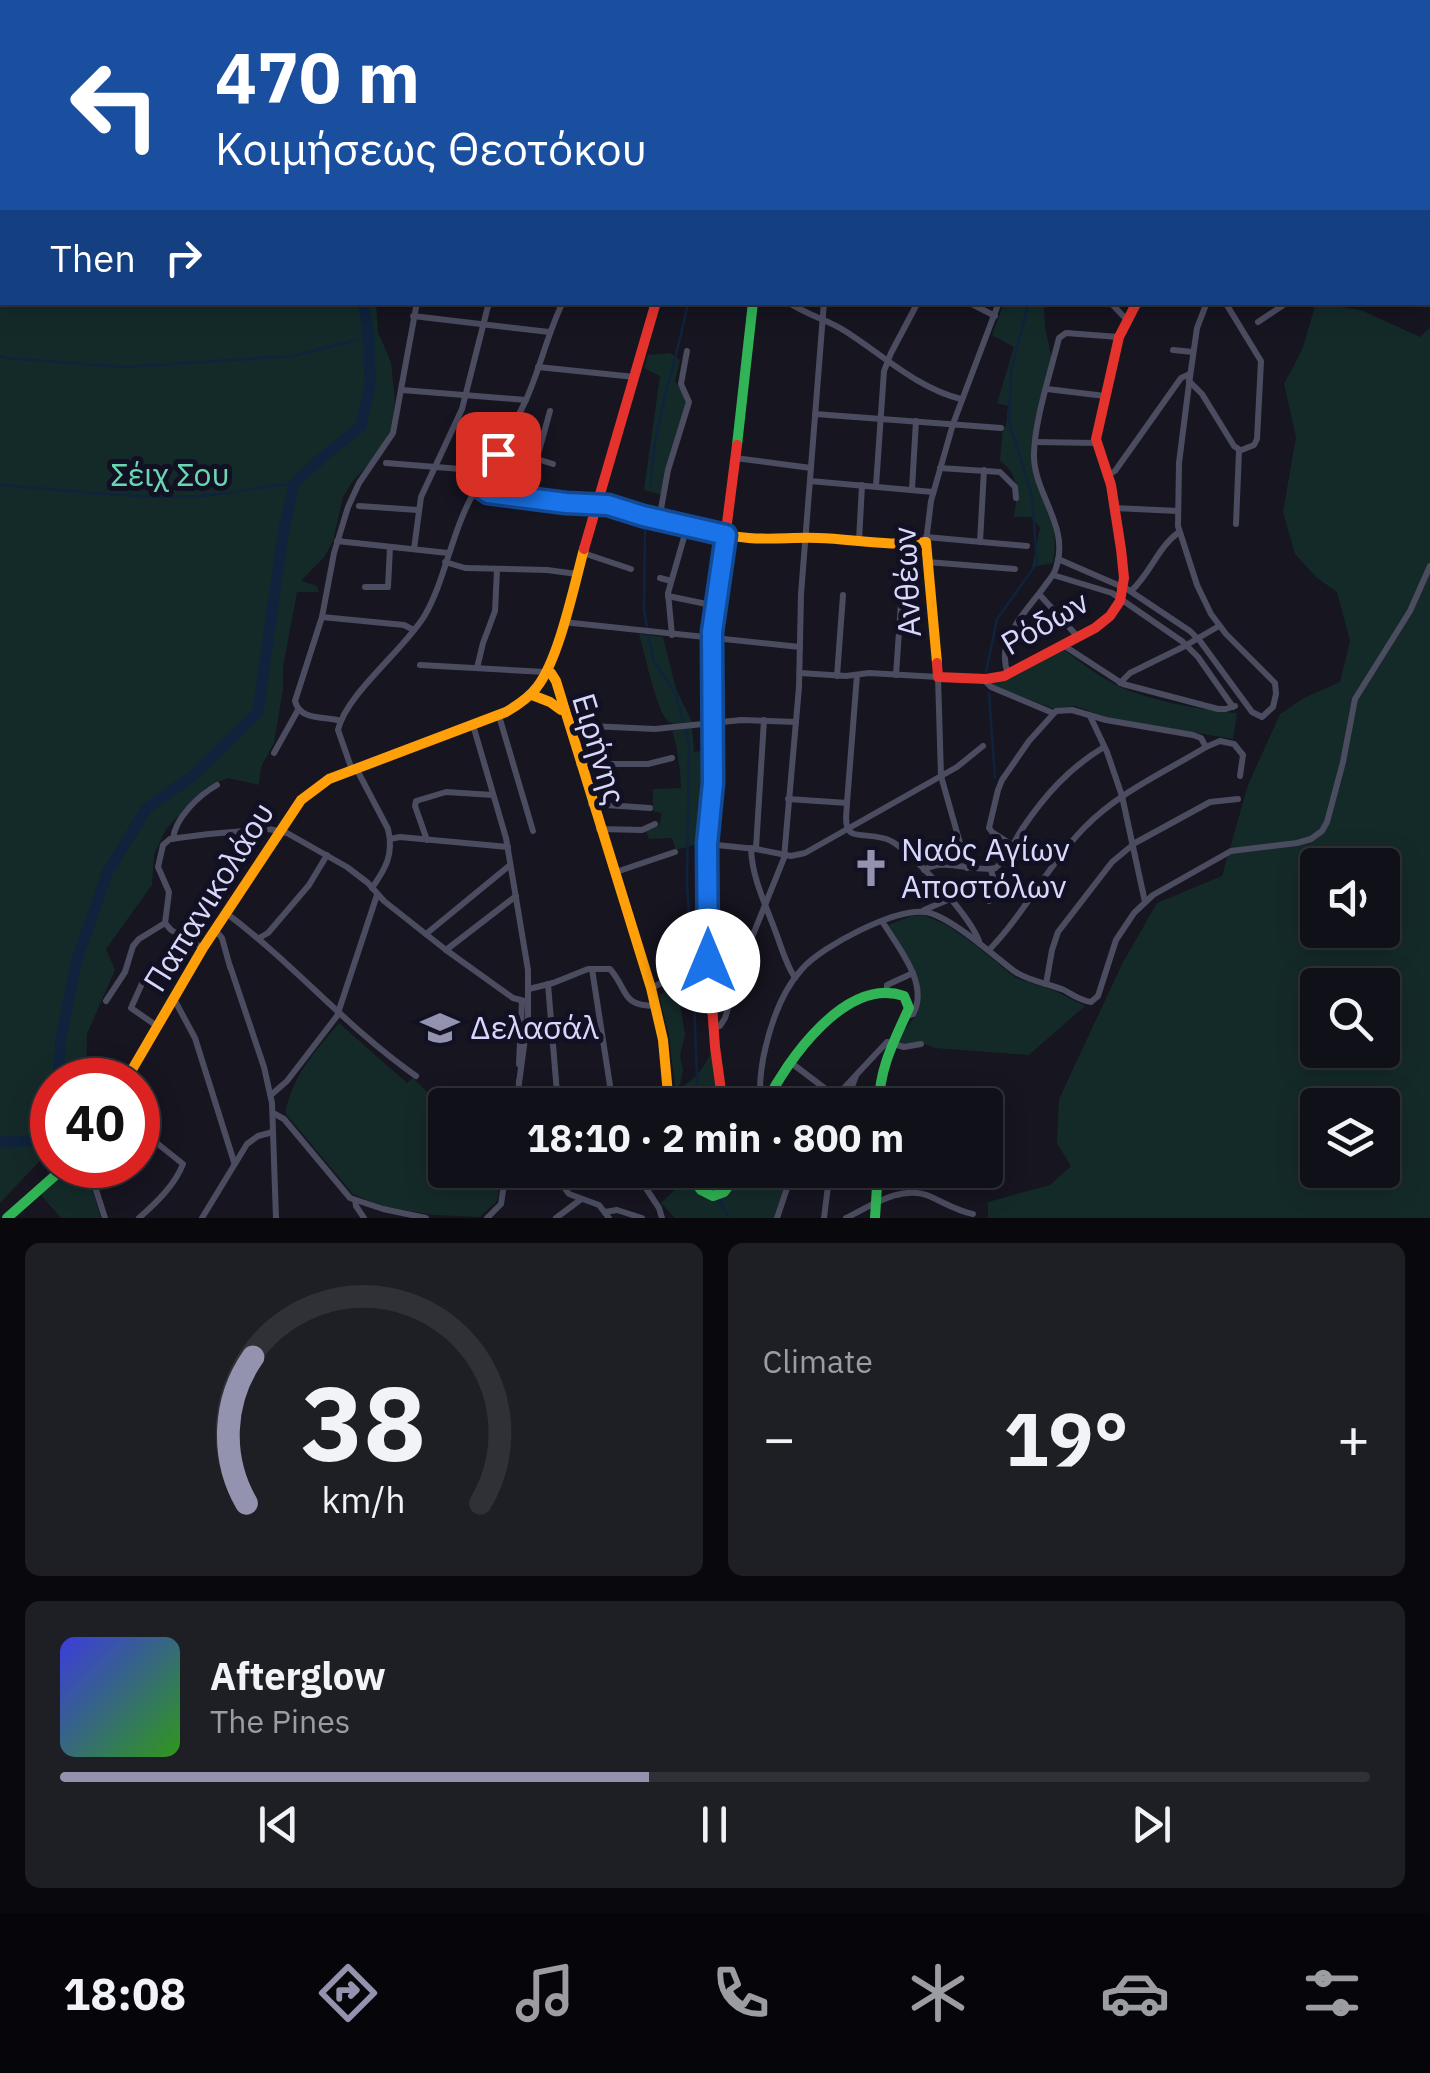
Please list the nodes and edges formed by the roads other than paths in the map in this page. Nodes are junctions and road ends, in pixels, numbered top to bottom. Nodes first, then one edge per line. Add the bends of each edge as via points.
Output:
1 (416, 305) edge
2 (488, 305) edge
3 (562, 305) edge
4 (655, 305) edge
5 (753, 305) edge
6 (792, 305) edge
7 (824, 305) edge
8 (916, 305) edge
9 (974, 305) edge
10 (998, 305) edge
11 (1113, 305) edge
12 (1135, 305) edge
13 (1207, 305) edge
14 (1227, 305) edge
15 (1284, 305) edge
16 (413, 316) junction
17 (995, 316) junction
18 (1126, 318) junction
19 (823, 321) junction
20 (1258, 322) dead end
21 (484, 324) junction
22 (549, 332) junction
23 (1119, 337) junction
24 (1173, 350) dead end
25 (687, 351) dead end
26 (1193, 352) junction
27 (888, 361) junction
28 (538, 368) junction
29 (635, 378) junction
30 (1190, 378) junction
31 (1047, 388) junction
32 (402, 390) junction
33 (466, 395) junction
34 (1104, 396) junction
35 (961, 399) junction
36 (526, 400) junction
37 (550, 411) dead end
38 (816, 414) junction
39 (880, 419) junction
40 (916, 421) junction
41 (953, 424) junction
42 (1001, 428) dead end
43 (510, 432) junction
44 (543, 434) junction
45 (1035, 442) junction
46 (1096, 442) junction
47 (1240, 450) junction
48 (735, 458) junction
49 (537, 459) junction
50 (386, 463) dead end
51 (553, 464) dead end
52 (436, 466) junction
53 (811, 468) junction
54 (940, 468) junction
55 (984, 470) junction
56 (1108, 475) junction
57 (484, 476) junction
58 (810, 481) junction
59 (478, 486) junction
60 (862, 486) junction
61 (876, 486) junction
62 (912, 489) junction
63 (933, 492) junction
64 (526, 498) junction
65 (1016, 498) dead end
66 (598, 504) junction
67 (359, 506) dead end
68 (1114, 508) junction
69 (418, 510) junction
70 (1178, 511) junction
71 (659, 520) junction
72 (1236, 524) dead end
73 (687, 527) junction
74 (1179, 532) junction
75 (726, 535) junction
76 (806, 538) junction
77 (926, 540) junction
78 (338, 541) junction
79 (859, 542) junction
80 (980, 542) junction
81 (905, 545) junction
82 (1028, 546) dead end
83 (390, 547) junction
84 (414, 549) junction
85 (448, 553) junction
86 (583, 554) junction
87 (1058, 559) junction
88 (445, 562) junction
89 (927, 562) junction
90 (1430, 566) edge
91 (630, 569) dead end
92 (1015, 569) dead end
93 (497, 570) junction
94 (577, 574) junction
95 (1053, 575) junction
96 (660, 578) dead end
97 (671, 581) junction
98 (365, 587) dead end
99 (1125, 592) junction
100 (1039, 594) junction
101 (842, 595) dead end
102 (668, 596) junction
103 (716, 606) junction
104 (322, 616) junction
105 (563, 622) junction
106 (1219, 626) junction
107 (414, 630) junction
108 (672, 635) junction
109 (1078, 637) junction
110 (1197, 638) junction
111 (712, 639) junction
112 (1062, 644) junction
113 (1187, 645) junction
114 (800, 647) junction
115 (420, 665) dead end
116 (477, 668) junction
117 (548, 672) junction
118 (800, 674) junction
119 (1008, 674) junction
120 (857, 675) junction
121 (896, 675) junction
122 (837, 676) junction
123 (938, 677) junction
124 (983, 679) junction
125 (1120, 683) junction
126 (532, 695) junction
127 (1242, 701) junction
128 (1233, 706) junction
129 (298, 710) junction
130 (561, 710) junction
131 (1053, 713) junction
132 (1090, 715) junction
133 (499, 716) junction
134 (341, 720) junction
135 (764, 720) junction
136 (713, 722) junction
137 (796, 722) junction
138 (568, 725) junction
139 (473, 726) junction
140 (983, 746) dead end
141 (1206, 746) junction
142 (1104, 747) junction
143 (274, 752) dead end
144 (672, 758) dead end
145 (580, 764) junction
146 (354, 769) junction
147 (942, 776) junction
148 (1240, 776) dead end
149 (216, 785) dead end
150 (494, 795) junction
151 (1122, 796) junction
152 (788, 799) junction
153 (1238, 799) dead end
154 (847, 802) junction
155 (592, 804) junction
156 (650, 808) dead end
157 (655, 824) dead end
158 (600, 829) junction
159 (278, 830) junction
160 (533, 830) dead end
161 (849, 830) junction
162 (173, 839) junction
163 (390, 839) junction
164 (427, 840) junction
165 (707, 844) junction
166 (1012, 845) junction
167 (1132, 845) junction
168 (508, 847) junction
169 (753, 848) junction
170 (676, 852) dead end
171 (784, 854) junction
172 (327, 855) junction
173 (511, 864) junction
174 (967, 868) junction
175 (924, 870) junction
176 (991, 870) junction
177 (616, 872) junction
178 (374, 891) junction
179 (516, 896) junction
180 (950, 899) junction
181 (989, 901) dead end
182 (1145, 902) junction
183 (766, 907) junction
184 (922, 912) junction
185 (226, 913) junction
186 (882, 920) junction
187 (165, 924) junction
188 (215, 930) junction
189 (426, 934) junction
190 (259, 938) junction
191 (980, 944) junction
192 (203, 948) junction
193 (446, 950) junction
194 (989, 950) junction
195 (708, 961) junction
196 (592, 968) junction
197 (913, 973) junction
198 (144, 979) dead end
199 (795, 979) junction
200 (548, 984) junction
201 (1046, 984) junction
202 (529, 988) junction
203 (886, 990) junction
204 (651, 994) junction
205 (174, 999) junction
206 (106, 1002) dead end
207 (525, 1002) junction
208 (339, 1012) junction
209 (906, 1016) junction
210 (158, 1026) junction
211 (713, 1029) junction
212 (892, 1042) junction
213 (922, 1044) dead end
214 (139, 1058) edge
215 (790, 1062) junction
216 (856, 1075) junction
217 (416, 1076) dead end
218 (520, 1088) edge
219 (557, 1088) edge
220 (611, 1088) edge
221 (668, 1088) edge
222 (721, 1088) edge
223 (760, 1088) edge
224 (775, 1088) edge
225 (824, 1088) edge
226 (843, 1088) edge
227 (851, 1088) edge
228 (880, 1088) edge
229 (271, 1095) junction
230 (273, 1113) junction
231 (273, 1132) junction
232 (160, 1145) edge
233 (234, 1162) junction
234 (41, 1188) edge
235 (95, 1188) edge
236 (503, 1188) edge
237 (563, 1188) edge
238 (646, 1188) edge
239 (701, 1188) edge
240 (727, 1188) edge
241 (787, 1188) edge
242 (828, 1188) edge
243 (877, 1188) edge
244 (355, 1200) junction
245 (580, 1200) junction
246 (876, 1204) junction
247 (973, 1214) dead end
248 (607, 1215) edge
249 (400, 1216) edge
250 (7, 1218) edge
251 (105, 1218) edge
252 (139, 1218) edge
253 (202, 1218) edge
254 (276, 1218) edge
255 (364, 1218) edge
256 (426, 1218) edge
257 (487, 1218) edge
258 (556, 1218) edge
259 (642, 1218) edge
260 (662, 1218) edge
261 (777, 1218) edge
262 (824, 1218) edge
263 (846, 1218) edge
264 (875, 1218) edge

1 - 16 street
2 - 21 street
3 - 22 street
4 - 29 street, Παπανικολάου
5 - 48 street
6 - 19 street
7 - 19 street
8 - 27 street
9 - 17 street
10 - 17 street, Ανθέων
11 - 18 street
12 - 18 street, Ρόδων
13 - 26 street
14 - 47 street via 1261,363 1258,438
15 - 20 street
16 - 21 street
16 - 32 street
17 - 35 street, Ανθέων
18 - 23 street, Ρόδων
19 - 27 street
19 - 38 street
21 - 22 street
21 - 33 street
22 - 28 street
23 - 31 street via 1061,334
23 - 34 street, Ρόδων
24 - 26 street
25 - 71 street via 681,385 689,401
26 - 30 street
27 - 35 street
27 - 39 street
28 - 29 street
28 - 36 street
29 - 66 street, Παπανικολάου
30 - 47 street
30 - 56 street via 1181,378
30 - 70 street
31 - 34 street
31 - 45 street
32 - 33 street
32 - 78 street via 393,433 355,490
33 - 36 street
33 - 52 street
34 - 46 street, Ρόδων
35 - 41 street, Ανθέων
36 - 43 street
37 - 44 street
38 - 39 street
38 - 53 street
39 - 40 street
39 - 61 street
40 - 41 street
40 - 62 street
41 - 42 street
41 - 54 street, Ανθέων
43 - 44 street
43 - 57 street
44 - 49 street
45 - 46 street
45 - 87 street via 1038,479 1059,533
46 - 56 street, Ρόδων
47 - 72 street
48 - 53 street
48 - 75 street
49 - 51 street
49 - 64 street
50 - 52 street
52 - 57 street
52 - 69 street
53 - 58 street
54 - 55 street
54 - 63 street, Ανθέων
55 - 65 street via 1000,472
55 - 80 street
56 - 68 street, Ρόδων
57 - 59 street
58 - 60 street
58 - 76 street
59 - 64 street
59 - 85 street
60 - 61 street
60 - 79 street
61 - 62 street
62 - 63 street
63 - 77 street, Ανθέων
64 - 66 street
66 - 71 street
66 - 86 street, Παπανικολάου
67 - 69 street
68 - 70 street
68 - 99 street, Ρόδων
69 - 84 street
70 - 74 street
71 - 73 street
73 - 75 street
73 - 97 street
74 - 99 street
74 - 106 street
75 - 76 street
75 - 103 street
76 - 79 street
76 - 114 street
77 - 80 street
77 - 81 street
77 - 89 street, Ανθέων
78 - 83 street
78 - 104 street
79 - 81 street
80 - 82 street
81 - 121 street
83 - 84 street
83 - 98 street via 388,588
84 - 85 street
85 - 88 street
86 - 91 street
86 - 94 street, Παπανικολάου
87 - 95 street
87 - 99 street
88 - 93 street
88 - 107 street
89 - 92 street
89 - 123 street, Ανθέων
90 - 182 street via 1355,699 1322,831 1311,839 1228,852
93 - 94 street
93 - 116 street via 494,614
94 - 105 street, Παπανικολάου
95 - 99 street
95 - 100 street
96 - 97 street
97 - 102 street
99 - 109 street, Ρόδων via 1104,622
99 - 110 street
99 - 113 street
100 - 109 street
100 - 119 street via 1008,637
101 - 122 street
102 - 103 street
102 - 108 street
103 - 111 street
104 - 107 street
104 - 129 street
105 - 108 street
105 - 117 street, Παπανικολάου
106 - 110 street
106 - 127 street via 1275,683 1276,700 1264,717
107 - 134 street
108 - 111 street
109 - 112 street, Ρόδων
110 - 113 street
110 - 127 street
111 - 114 street
111 - 136 street
112 - 119 street, Ρόδων
112 - 125 street
113 - 125 street
113 - 128 street
114 - 118 street
115 - 116 street
116 - 117 street
117 - 126 street, Παπανικολάου
117 - 130 street, Ειρήνης
117 - 138 street, Ειρήνης
118 - 122 street, Ρόδων
118 - 137 street
119 - 124 street, Ρόδων
120 - 121 street, Ρόδων
120 - 122 street, Ρόδων
120 - 154 street
121 - 123 street, Ρόδων
123 - 124 street, Ρόδων
123 - 147 street, Ανθέων
124 - 131 street
125 - 128 street via 1218,709
126 - 130 street
126 - 133 street, Παπανικολάου
127 - 128 street
129 - 134 street
129 - 143 street
130 - 138 street, Ειρήνης
131 - 132 street
131 - 166 street via 998,790 990,828
132 - 141 street via 1194,735
132 - 142 street
133 - 139 street, Παπανικολάου
133 - 160 street
134 - 146 street via 339,732
135 - 136 street
135 - 137 street
135 - 169 street
136 - 138 street via 655,729
136 - 165 street
137 - 152 street
138 - 145 street, Ειρήνης
139 - 146 street, Παπανικολάου
139 - 150 street
140 - 147 street
141 - 148 street via 1236,746
141 - 151 street
142 - 151 street
142 - 166 street via 1057,783
144 - 145 street
145 - 155 street, Ειρήνης
146 - 159 street, Παπανικολάου via 309,792
146 - 163 street
147 - 161 street
147 - 174 street, Ανθέων
149 - 162 street via 179,821
150 - 164 street via 442,792 414,803
150 - 168 street
151 - 167 street
151 - 194 street via 1078,835
152 - 154 street
152 - 171 street
153 - 167 street via 1210,802
154 - 161 street
155 - 156 street
155 - 158 street, Ειρήνης
157 - 158 street
158 - 177 street, Ειρήνης
158 - 204 street, Ειρήνης
159 - 162 street
159 - 172 street
159 - 185 street, Παπανικολάου
161 - 171 street via 806,854
161 - 175 street via 890,840
162 - 187 street via 163,845 158,864 168,892
163 - 164 street
163 - 178 street via 388,863
164 - 168 street
165 - 169 street
165 - 195 street
166 - 176 street
167 - 182 street
167 - 201 street via 1060,929
168 - 173 street
169 - 171 street
169 - 183 street
170 - 177 street
171 - 183 street
172 - 178 street
172 - 190 street via 309,885
173 - 179 street
173 - 189 street
174 - 175 street via 936,864
174 - 176 street
175 - 180 street
176 - 181 street
177 - 204 street, Ειρήνης
178 - 189 street
178 - 208 street
179 - 193 street
179 - 202 street
180 - 184 street
180 - 191 street
182 - 201 street via 1116,940 1094,1002
183 - 199 street
183 - 211 street via 724,1021
184 - 186 street
184 - 191 street
185 - 188 street, Παπανικολάου
185 - 190 street
186 - 197 street
186 - 199 street via 826,950
187 - 192 street
187 - 206 street via 138,939
188 - 192 street, Παπανικολάου
188 - 229 street
189 - 193 street
190 - 208 street
191 - 194 street
192 - 205 street, Παπανικολάου
193 - 207 street
194 - 201 street via 1019,974
195 - 204 street
195 - 211 street
196 - 200 street
196 - 204 street via 611,969 632,1003
196 - 220 street
197 - 203 street
197 - 209 street via 917,1006
198 - 210 street via 131,1008
199 - 223 street via 765,1051
200 - 202 street
200 - 219 street
202 - 207 street
203 - 209 street via 906,998
203 - 215 street via 834,1016
204 - 221 street, Ειρήνης
205 - 210 street, Παπανικολάου
205 - 233 street via 194,1038
207 - 218 street
208 - 217 street
208 - 229 street
209 - 212 street
210 - 214 street, Παπανικολάου
211 - 222 street
212 - 213 street
212 - 216 street
212 - 228 street
215 - 224 street
215 - 225 street
216 - 226 street
216 - 227 street
229 - 230 street
230 - 231 street
230 - 244 street
231 - 233 street via 252,1139
231 - 254 street
232 - 252 street via 182,1168
233 - 253 street
234 - 250 street
235 - 251 street
236 - 257 street via 501,1204
237 - 245 street
238 - 260 street
239 - 240 street via 715,1195
241 - 261 street
242 - 262 street
243 - 246 street
244 - 249 street
244 - 255 street
245 - 248 street
245 - 258 street
246 - 247 street via 919,1193
246 - 263 street
246 - 264 street
248 - 259 street via 617,1210
249 - 256 street

